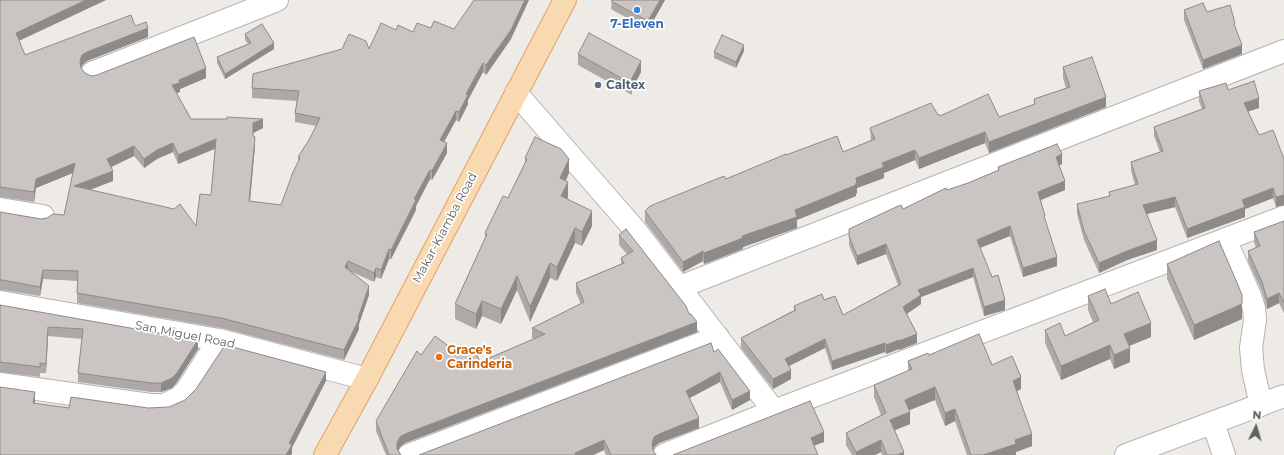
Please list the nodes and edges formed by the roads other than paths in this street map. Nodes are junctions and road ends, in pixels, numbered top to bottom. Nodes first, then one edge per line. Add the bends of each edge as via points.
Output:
1 (277, 0) edge
2 (565, 0) edge
3 (1284, 51) edge
4 (92, 73) dead end
5 (516, 93) junction
6 (0, 209) edge
7 (43, 216) dead end
8 (1284, 217) edge
9 (1225, 239) junction
10 (680, 287) junction
11 (0, 302) edge
12 (718, 337) junction
13 (219, 340) junction
14 (367, 379) junction
15 (0, 384) edge
16 (1284, 396) edge
17 (1261, 405) junction
18 (774, 410) junction
19 (1213, 422) junction
20 (325, 455) edge
21 (410, 455) edge
22 (664, 455) edge
23 (1126, 455) edge
24 (1224, 455) edge

1 - 4 street
2 - 5 main road, Makar-Kiamba Road
3 - 10 street
5 - 10 street via 636,231
5 - 14 main road, Makar-Kiamba Road
6 - 7 street
8 - 9 street
9 - 17 street via 1254,308 1251,348
9 - 18 street
10 - 12 street
11 - 13 street, San Miguel Road
12 - 18 street
12 - 21 street
13 - 14 street, San Miguel Road
13 - 15 street via 187,390 180,398 164,405
14 - 20 main road, Makar-Kiamba Road
16 - 17 street
17 - 19 street
18 - 22 street
19 - 23 street
19 - 24 street

